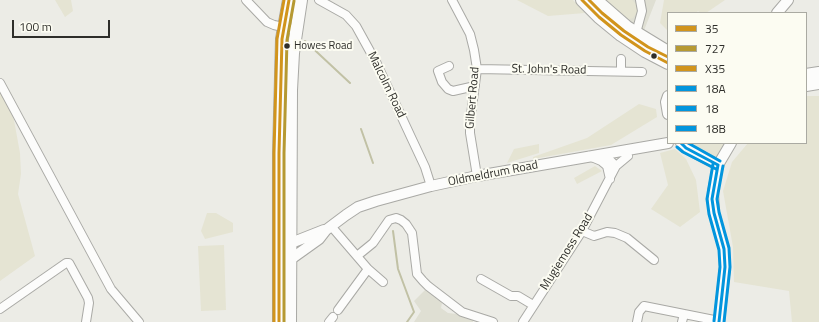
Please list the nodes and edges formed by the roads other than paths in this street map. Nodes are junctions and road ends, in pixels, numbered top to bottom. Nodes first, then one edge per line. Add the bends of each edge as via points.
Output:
1 (246, 0) edge
2 (289, 0) edge
3 (452, 0) edge
4 (582, 0) edge
5 (596, 0) edge
6 (640, 0) edge
7 (788, 0) edge
8 (321, 1) edge
9 (303, 2) edge
10 (778, 12) edge
11 (284, 27) junction
12 (296, 30) junction
13 (636, 33) junction
14 (667, 51) edge
15 (621, 59) dead end
16 (667, 62) edge
17 (449, 66) dead end
18 (477, 68) junction
19 (621, 71) junction
20 (642, 72) dead end
21 (819, 73) edge
22 (807, 75) edge
23 (0, 83) edge
24 (819, 84) edge
25 (807, 85) edge
26 (475, 86) junction
27 (667, 143) edge
28 (682, 144) edge
29 (730, 144) edge
30 (589, 156) junction
31 (628, 156) dead end
32 (608, 158) dead end
33 (718, 165) junction
34 (616, 166) junction
35 (477, 176) junction
36 (610, 180) junction
37 (431, 186) junction
38 (291, 224) junction
39 (328, 228) junction
40 (582, 231) junction
41 (313, 234) junction
42 (291, 243) junction
43 (357, 256) junction
44 (285, 257) junction
45 (654, 260) dead end
46 (368, 268) junction
47 (481, 279) dead end
48 (383, 282) dead end
49 (533, 306) junction
50 (0, 309) edge
51 (334, 316) edge
52 (683, 318) edge
53 (719, 321) edge
54 (86, 322) edge
55 (139, 322) edge
56 (279, 322) edge
57 (290, 322) edge
58 (493, 322) edge
59 (523, 322) edge
60 (637, 322) edge

1 - 11 street via 267,22
2 - 11 main road
3 - 18 street, Gilbert Road via 470,34
4 - 16 main road via 621,35
5 - 13 main road
6 - 13 street via 642,11
7 - 10 street
8 - 37 street, Malcolm Road via 346,14 356,26 410,135
9 - 12 main road
11 - 12 street
11 - 44 main road via 279,153
12 - 38 main road via 291,90
13 - 14 main road
15 - 19 street
17 - 26 street via 438,71 448,89 453,91
18 - 19 street, St. John's Road
18 - 26 street, Gilbert Road
19 - 20 street, St. John's Road
21 - 22 main road
23 - 55 street via 111,289
24 - 25 main road
26 - 35 street, Gilbert Road via 470,133
27 - 30 street, Oldmeldrum Road
28 - 33 street
29 - 33 street
30 - 35 street, Oldmeldrum Road
30 - 36 street via 607,166
31 - 34 street, Mugiemoss Road
32 - 34 street
33 - 53 street via 712,199 724,249 725,267
34 - 36 street, Mugiemoss Road
35 - 37 street, Oldmeldrum Road
36 - 40 street, Mugiemoss Road
37 - 39 street, Oldmeldrum Road via 358,207
38 - 41 street via 298,230
38 - 42 main road
39 - 41 street, Oldmeldrum Road
39 - 43 street
39 - 44 street, Oldmeldrum Road via 319,239
40 - 45 street via 594,236 606,232 627,238
40 - 49 street, Mugiemoss Road
41 - 42 street, Oldmeldrum Road
42 - 44 main road
43 - 46 street
43 - 58 street via 373,243 389,220 401,220 412,233 417,274 428,286 462,312
44 - 56 main road
44 - 57 main road
46 - 48 street
46 - 51 street
47 - 49 street
49 - 59 street, Mugiemoss Road
50 - 54 street via 69,263 88,298
52 - 53 street
52 - 60 street via 644,306 639,312

